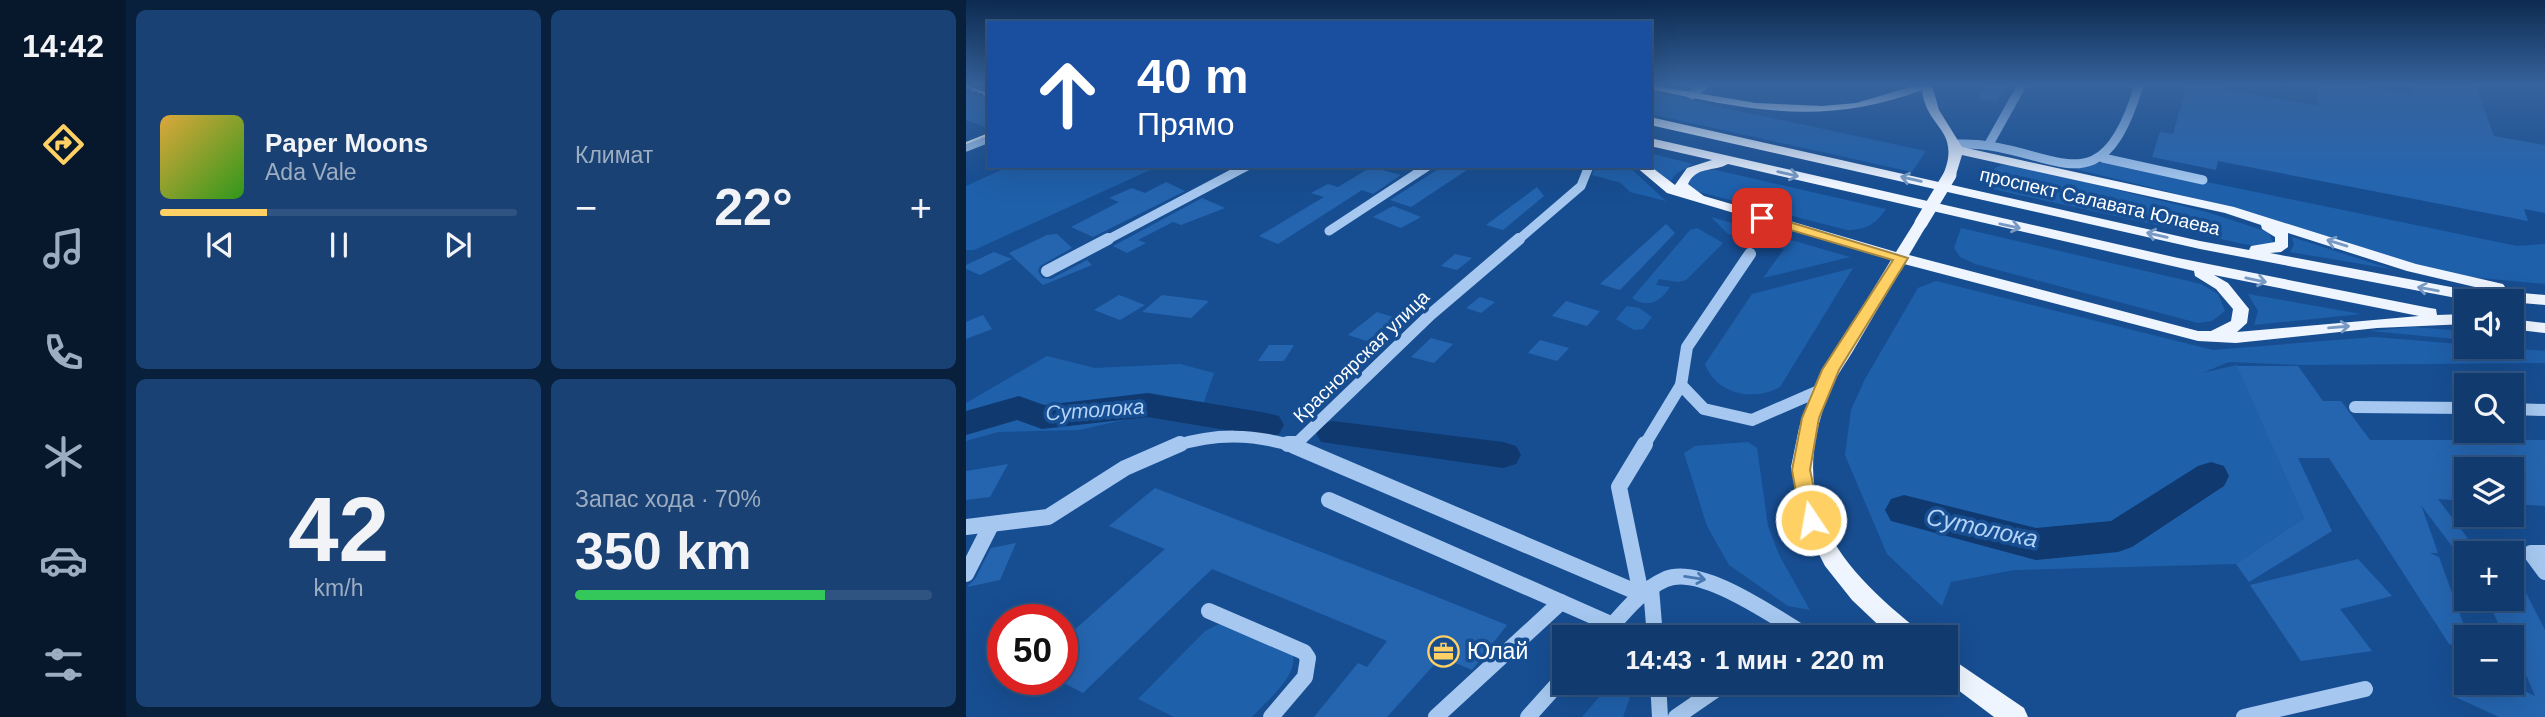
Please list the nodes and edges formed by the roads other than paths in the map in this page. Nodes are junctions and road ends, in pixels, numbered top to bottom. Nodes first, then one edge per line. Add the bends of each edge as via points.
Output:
1 (1661, 118) edge
2 (1939, 118) edge
3 (2003, 118) edge
4 (2127, 118) edge
5 (1652, 121) edge
6 (1726, 138) junction
7 (987, 139) edge
8 (1652, 142) edge
9 (1989, 144) junction
10 (966, 147) edge
11 (1958, 147) junction
12 (2103, 158) junction
13 (1745, 164) junction
14 (1243, 168) edge
15 (1425, 168) edge
16 (1588, 168) edge
17 (1644, 168) edge
18 (2203, 180) dead end
19 (1699, 199) junction
20 (2229, 210) junction
21 (1329, 231) dead end
22 (2200, 245) junction
23 (1750, 254) dead end
24 (1901, 258) junction
25 (2178, 263) junction
26 (1047, 271) dead end
27 (2545, 299) edge
28 (2454, 317) edge
29 (2454, 320) edge
30 (2524, 326) edge
31 (2545, 328) edge
32 (2198, 336) junction
33 (1681, 384) junction
34 (1821, 390) junction
35 (2355, 407) dead end
36 (2454, 408) edge
37 (2524, 409) edge
38 (2545, 410) edge
39 (1294, 446) junction
40 (1329, 500) dead end
41 (991, 525) junction
42 (966, 527) edge
43 (2545, 553) edge
44 (2545, 572) edge
45 (966, 573) edge
46 (1646, 591) junction
47 (1561, 602) junction
48 (1209, 611) dead end
49 (1597, 625) edge
50 (1613, 625) edge
51 (1653, 625) edge
52 (1789, 625) edge
53 (1894, 625) edge
54 (1958, 675) edge
55 (1958, 684) edge
56 (1975, 687) junction
57 (2365, 689) dead end
58 (1552, 690) edge
59 (1659, 695) edge
60 (1708, 695) edge
61 (1271, 717) edge
62 (1436, 717) edge
63 (1528, 717) edge
64 (1660, 717) edge
65 (1676, 717) edge
66 (2015, 717) edge
67 (2244, 717) edge

1 - 6 main road
2 - 11 main road
3 - 9 street
4 - 12 street via 2122,134
5 - 6 main road, проспект Салавата Юлаева
22 -> 6 main road, проспект Салавата Юлаева
7 - 10 street
8 - 13 main road
9 - 11 street
9 - 12 street via 2074,165
11 - 20 main road
11 - 24 main road, bridge via 1950,175
12 - 18 street
13 - 19 main road via 1708,164 1689,171 1681,185
13 -> 25 main road
14 - 26 street
15 - 21 street
16 - 39 street, Красноярская улица via 1581,186 1430,315
17 - 19 main road via 1672,190
19 - 24 main road
20 - 22 main road via 2275,230 2283,243 2276,249
27 -> 20 main road via 2412,268
27 -> 22 main road, проспект Салавата Юлаева via 2451,292
23 - 33 street via 1687,347
24 - 32 main road
24 - 34 main road
25 -> 28 main road
25 - 32 main road via 2222,286 2241,309 2239,323 2227,332
32 -> 29 main road via 2236,338
30 - 31 main road
33 - 34 street via 1704,409 1752,419
33 - 46 street via 1619,487
34 - 53 main road via 1810,418 1801,470 1811,520 1835,566
35 - 36 street
37 - 38 street
39 - 41 street, Красноярская улица via 1257,435 1208,436 1148,457 1048,517
39 - 46 street
40 - 47 street
41 - 42 street, Красноярская улица
41 - 45 street
43 - 44 street via 2531,553
46 - 50 street
46 - 51 street
46 -> 52 street via 1668,578 1708,580
47 - 49 street
47 - 62 street
48 - 61 street via 1304,652 1308,658 1305,677
54 - 56 main road
55 - 56 street
56 - 66 main road
57 - 67 street
58 - 63 street
59 - 64 street
60 - 65 street

